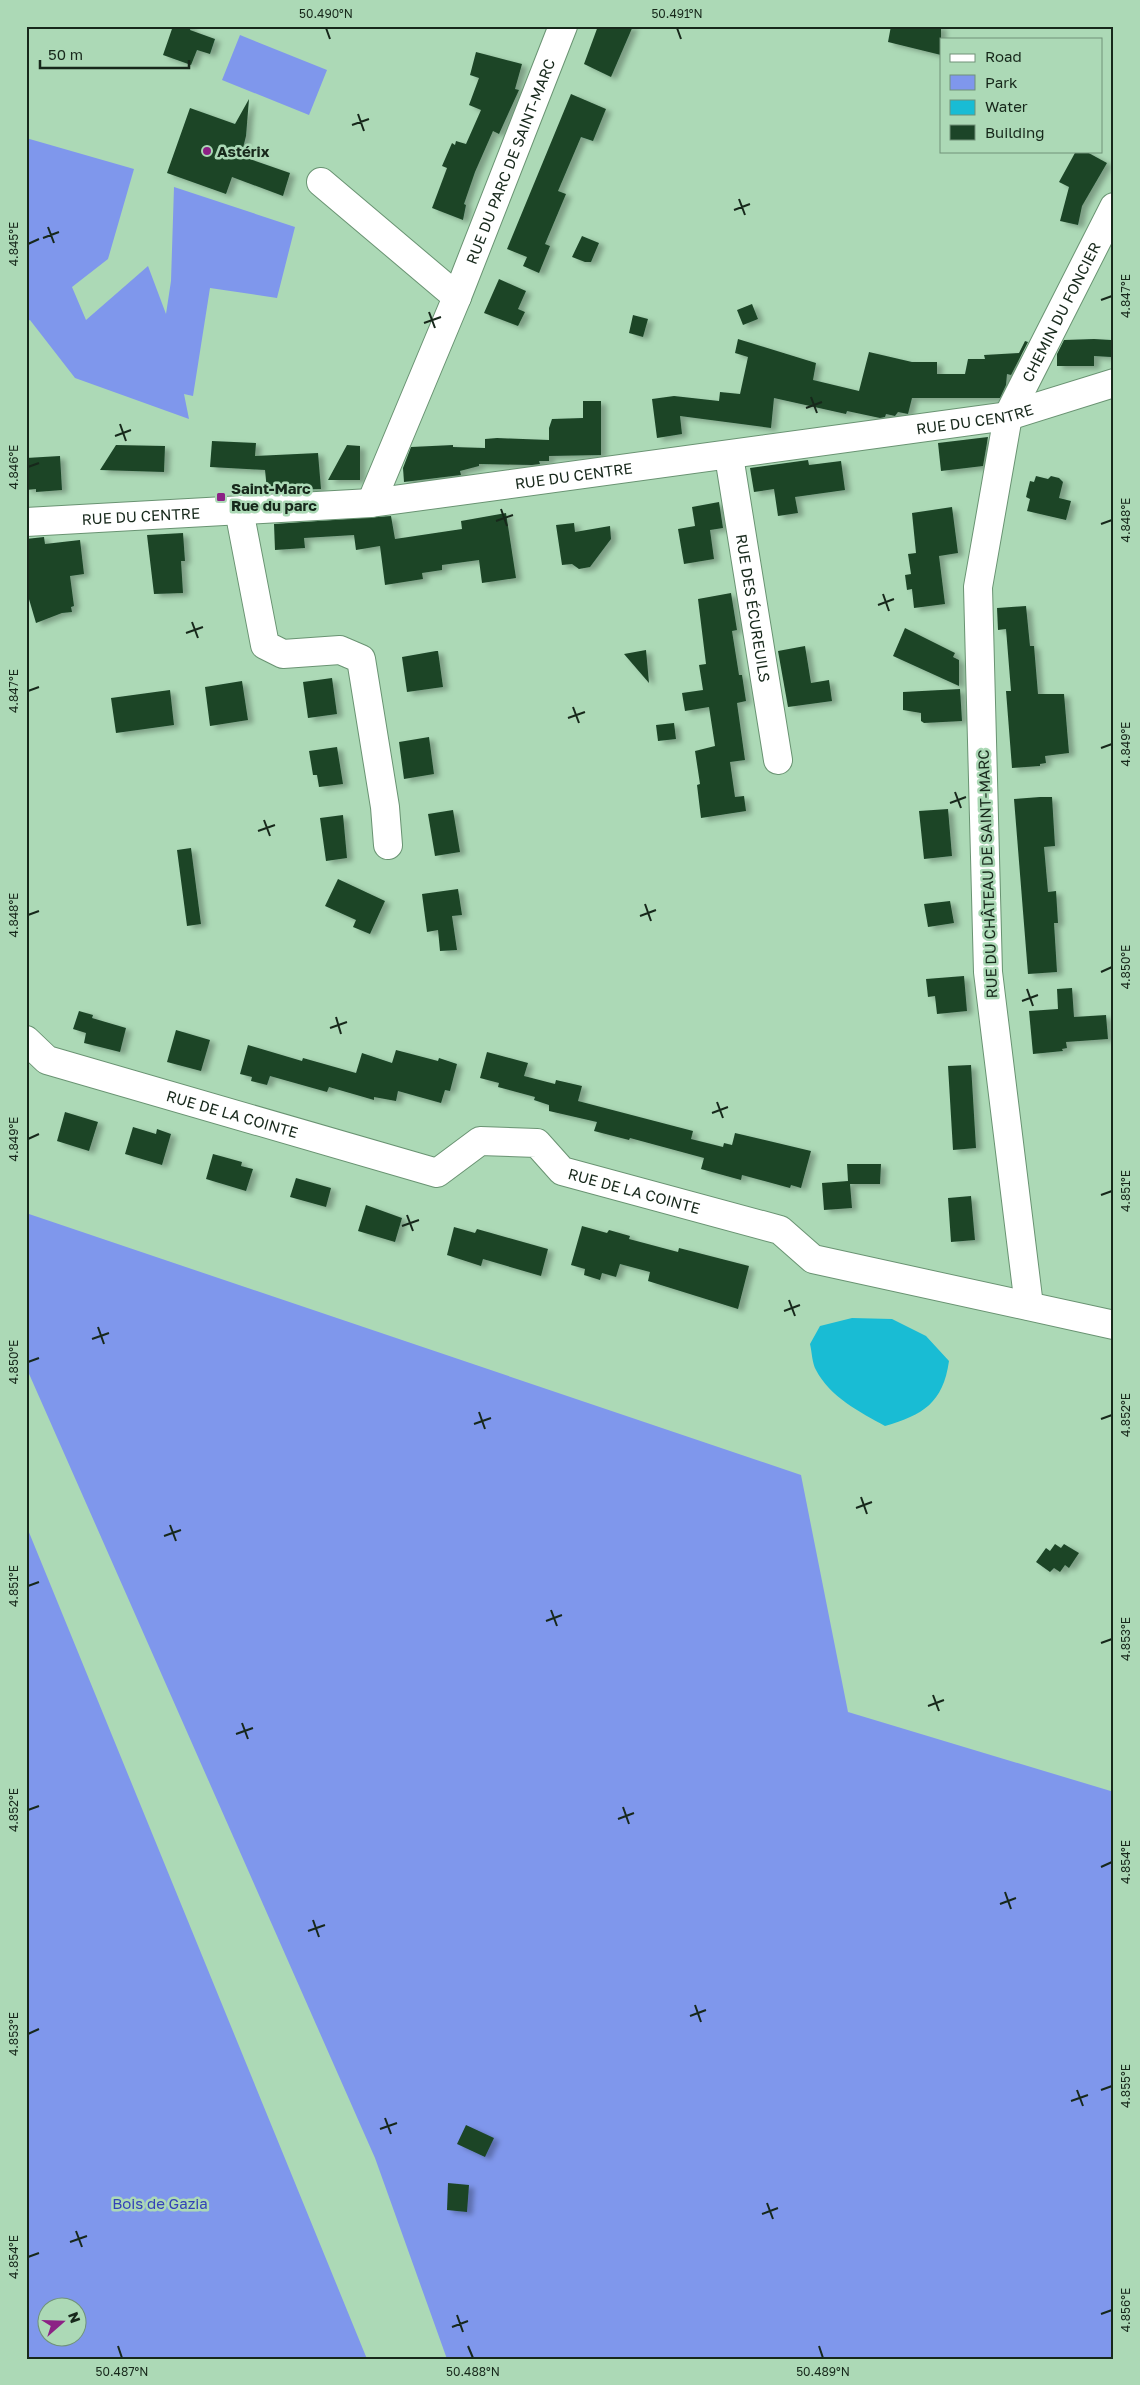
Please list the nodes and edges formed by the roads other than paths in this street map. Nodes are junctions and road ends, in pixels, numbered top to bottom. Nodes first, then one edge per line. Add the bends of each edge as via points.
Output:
1 (563, 26) edge
2 (321, 182) dead end
3 (1114, 207) edge
4 (458, 297) junction
5 (1114, 383) edge
6 (1008, 416) junction
7 (729, 456) junction
8 (371, 503) junction
9 (239, 510) junction
10 (26, 522) edge
11 (778, 760) dead end
12 (388, 846) dead end
13 (26, 1040) edge
14 (1029, 1306) junction
15 (1114, 1325) edge

1 - 4 street, RUE DU PARC DE SAINT-MARC
2 - 4 street
3 - 6 street, CHEMIN DU FONCIER
4 - 8 street, RUE DU PARC DE SAINT-MARC
5 - 6 street, RUE DU CENTRE
6 - 7 street, RUE DU CENTRE
6 - 14 street, RUE DU CHÂTEAU DE SAINT-MARC via 978,587 988,972
7 - 8 street, RUE DU CENTRE
7 - 11 street, RUE DES ÉCUREUILS
8 - 9 street, RUE DU CENTRE
9 - 10 street, RUE DU CENTRE
9 - 12 street via 265,645 283,654 340,650 361,659 385,807
13 - 14 street, RUE DE LA COINTE via 47,1060 437,1173 480,1141 537,1143 562,1171 780,1230 813,1259
14 - 15 street

